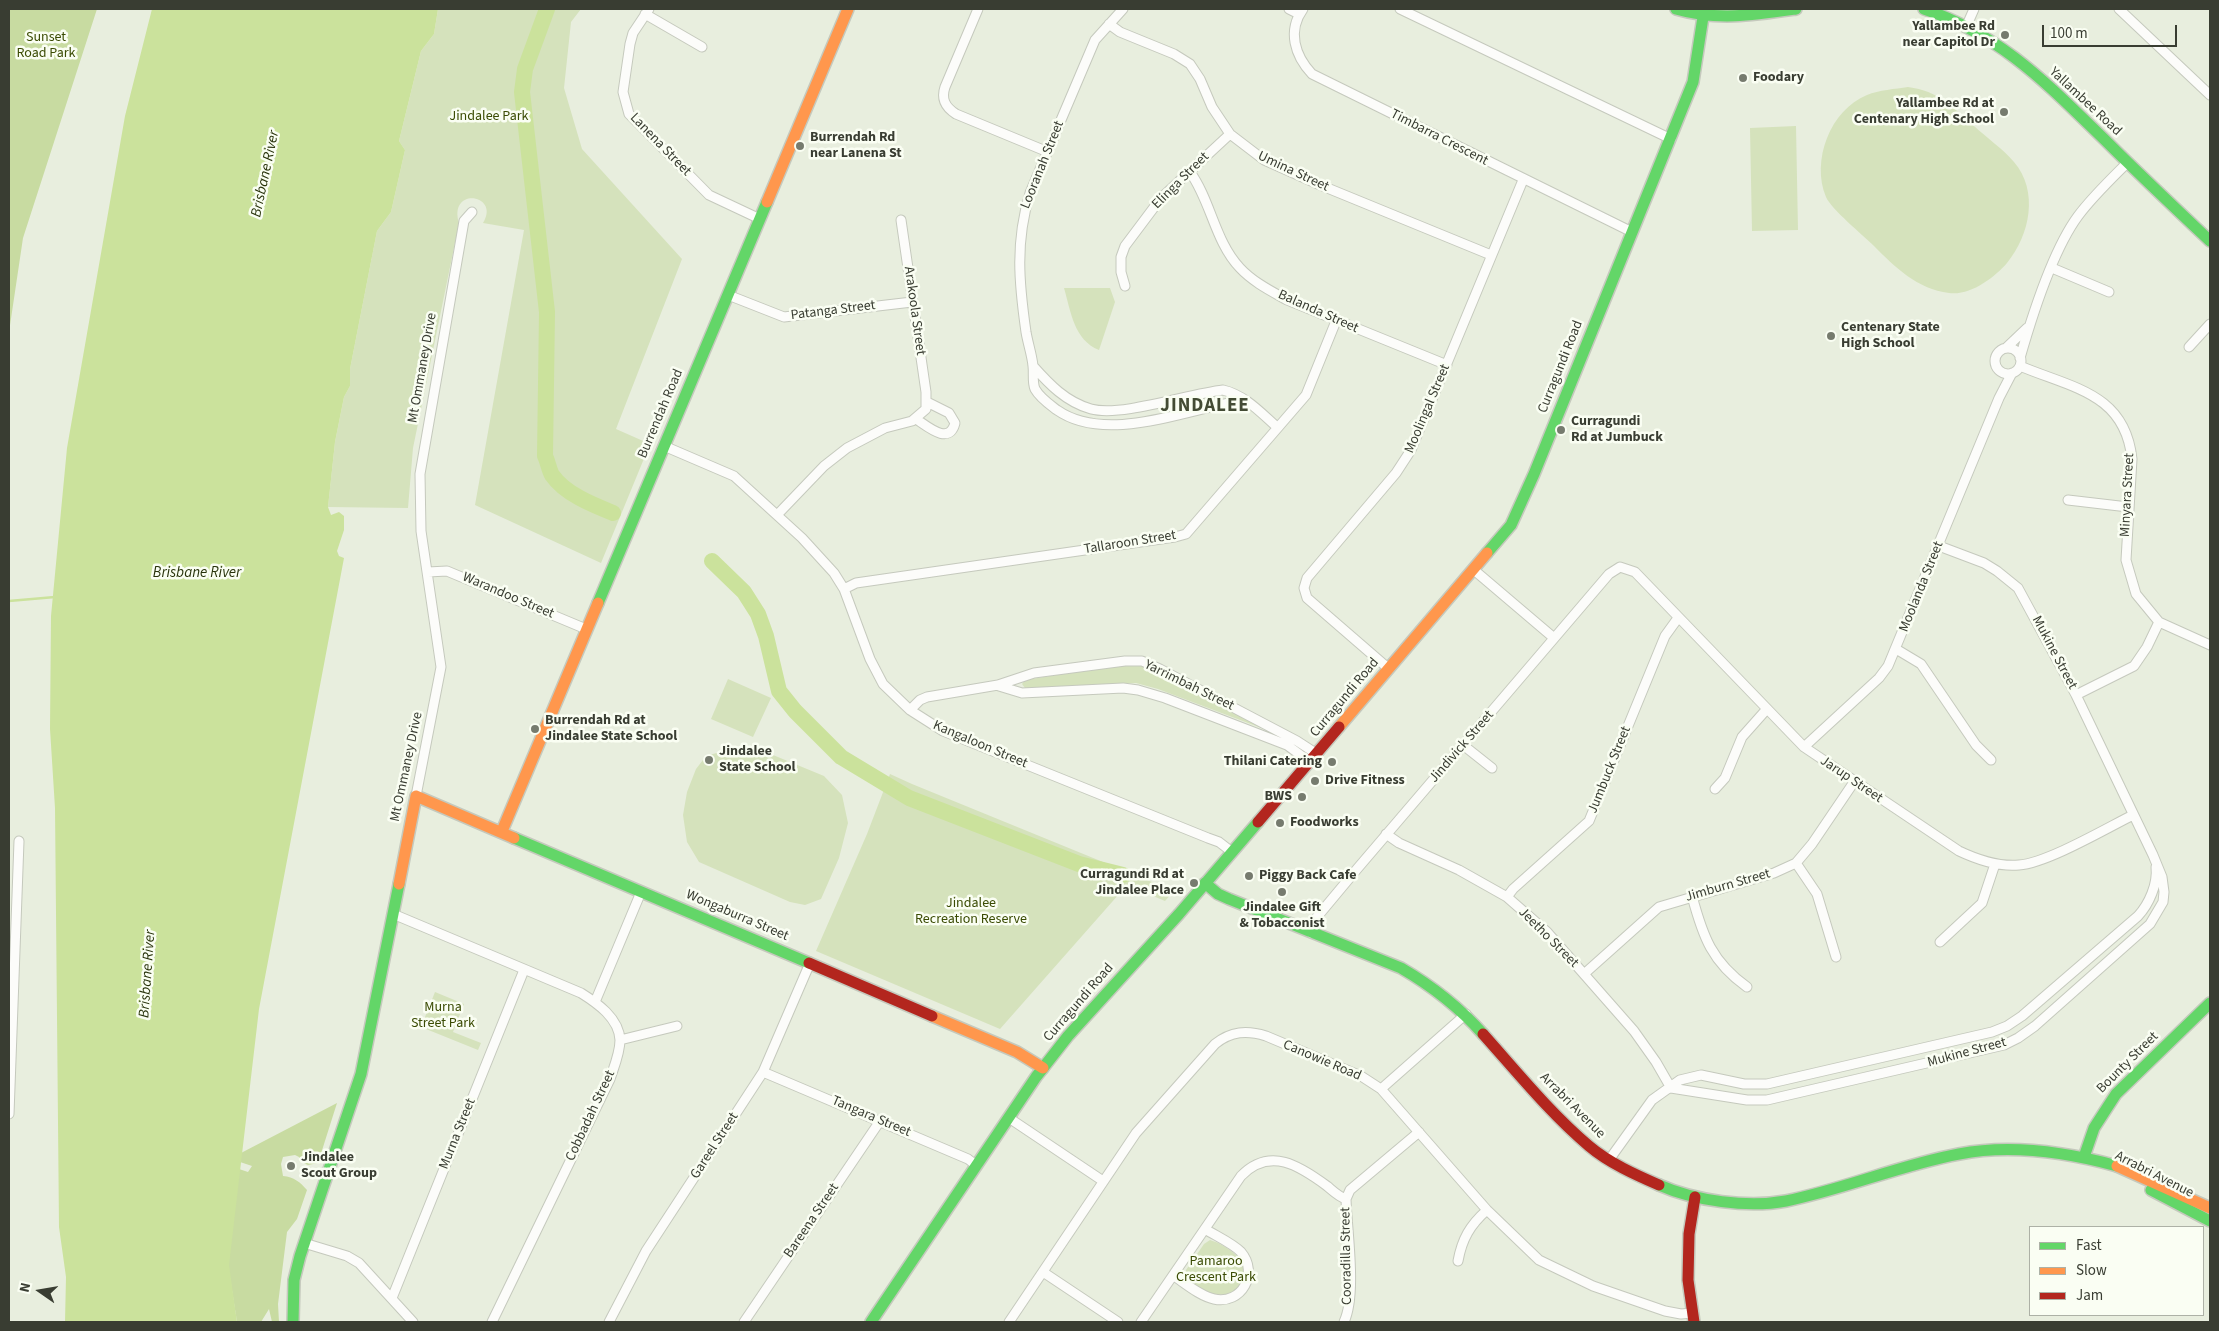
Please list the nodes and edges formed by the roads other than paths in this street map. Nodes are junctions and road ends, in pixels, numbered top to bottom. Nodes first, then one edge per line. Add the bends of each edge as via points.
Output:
1 (848, 9) edge
2 (978, 9) edge
3 (1123, 9) edge
4 (1289, 9) edge
5 (1400, 9) edge
6 (1676, 9) edge
7 (1796, 9) edge
8 (1924, 9) edge
9 (1974, 9) edge
10 (2119, 9) edge
11 (1301, 11) edge
12 (647, 12) edge
13 (1703, 17) junction
14 (1109, 24) junction
15 (1967, 25) junction
16 (702, 46) dead end
17 (2210, 95) edge
18 (1230, 134) junction
19 (1671, 139) junction
20 (1048, 152) junction
21 (2128, 162) junction
22 (1190, 172) junction
23 (1523, 180) junction
24 (472, 212) dead end
25 (760, 219) junction
26 (901, 220) dead end
27 (1632, 232) junction
28 (2210, 241) edge
29 (1491, 255) junction
30 (2052, 268) junction
31 (1125, 286) dead end
32 (2109, 292) dead end
33 (728, 295) junction
34 (912, 302) junction
35 (1336, 321) junction
36 (2210, 324) edge
37 (2029, 326) junction
38 (2189, 347) dead end
39 (2006, 348) junction
40 (2020, 362) junction
41 (1447, 365) junction
42 (1033, 366) junction
43 (1999, 371) junction
44 (2012, 373) junction
45 (1999, 398) junction
46 (1245, 400) junction
47 (927, 402) junction
48 (916, 418) junction
49 (1277, 427) junction
50 (664, 446) junction
51 (2068, 500) dead end
52 (2128, 507) junction
53 (777, 514) junction
54 (1939, 546) junction
55 (1620, 567) joint
56 (1474, 570) junction
57 (428, 572) junction
58 (844, 589) junction
59 (1678, 618) junction
60 (2159, 622) junction
61 (586, 629) junction
62 (1554, 638) junction
63 (2210, 645) edge
64 (1896, 650) junction
65 (1389, 669) junction
66 (994, 686) junction
67 (2076, 695) junction
68 (910, 710) junction
69 (1766, 710) junction
70 (1463, 745) junction
71 (1804, 747) junction
72 (1313, 758) junction
73 (1991, 760) dead end
74 (1492, 768) dead end
75 (1854, 782) junction
76 (1715, 789) dead end
77 (416, 796) junction
78 (2133, 815) junction
79 (502, 831) junction
80 (1386, 834) junction
81 (19, 841) dead end
82 (1232, 852) junction
83 (2154, 855) junction
84 (1796, 863) junction
85 (1995, 864) junction
86 (1205, 883) junction
87 (641, 892) junction
88 (1692, 896) junction
89 (1507, 897) junction
90 (393, 914) junction
91 (1311, 933) junction
92 (1940, 942) dead end
93 (1836, 957) dead end
94 (810, 964) junction
95 (524, 970) junction
96 (1584, 974) junction
97 (1747, 988) dead end
98 (595, 1002) junction
99 (2210, 1003) edge
100 (1466, 1014) junction
101 (677, 1026) dead end
102 (620, 1040) junction
103 (1043, 1068) junction
104 (763, 1072) junction
105 (1671, 1088) junction
106 (1381, 1089) junction
107 (9, 1114) edge
108 (1009, 1118) junction
109 (880, 1121) junction
110 (1419, 1132) junction
111 (2084, 1157) junction
112 (1609, 1160) junction
113 (977, 1166) junction
114 (1103, 1181) junction
115 (1695, 1197) junction
116 (1346, 1199) junction
117 (2210, 1208) edge
118 (1487, 1210) junction
119 (2210, 1221) edge
120 (1205, 1229) junction
121 (304, 1243) junction
122 (1458, 1261) dead end
123 (1043, 1272) junction
124 (1174, 1276) junction
125 (392, 1298) junction
126 (1693, 1318) edge
127 (293, 1322) edge
128 (414, 1322) edge
129 (492, 1322) edge
130 (608, 1322) edge
131 (744, 1322) edge
132 (871, 1322) edge
133 (1009, 1322) edge
134 (1118, 1322) edge
135 (1141, 1322) edge
136 (1344, 1322) edge

1 - 25 street, Burrendah Road
2 - 20 street via 945,87 944,103 956,114
3 - 14 street, Looranah Street
4 - 11 street
5 - 19 street
6 - 13 street
7 - 13 street via 1734,17
8 - 15 street, Yallambee Road
9 - 15 street
10 - 17 street
11 - 23 street, Timbarra Crescent via 1296,24 1295,46 1300,61 1312,74
12 - 16 street
12 - 25 street, Lanena Street via 632,37 624,83 624,100 629,114 709,195
13 - 19 street, Curragundi Road via 1694,82
14 - 18 street, Umina Street via 1190,64
14 - 20 street, Looranah Street via 1095,40
15 - 21 street, Yallambee Road via 2013,54
18 - 22 street, Elinga Street
18 - 29 street, Umina Street via 1251,152 1278,168
19 - 27 street, Curragundi Road
20 - 42 street, Looranah Street via 1030,193 1020,234 1020,290
21 - 28 street, Yallambee Road
21 - 30 street via 2078,215
22 - 31 street, Elinga Street via 1160,198 1125,246 1121,256
22 - 35 street, Balanda Street via 1199,184 1223,242 1239,267 1263,287
23 - 27 street, Timbarra Crescent
23 - 29 street, Moolingal Street
24 - 57 street, Mt Ommaney Drive via 464,221 422,458 420,506
25 - 33 street, Burrendah Road
26 - 34 street, Arakoola Street
27 - 56 street, Curragundi Road via 1520,509 1505,534
29 - 41 street, Moolingal Street
30 - 32 street
30 - 37 street
33 - 34 street, Patanga Street via 784,317
33 - 50 street, Burrendah Road
34 - 47 street, Arakoola Street
35 - 41 street, Balanda Street
35 - 49 street, Tallaroon Street via 1306,395
36 - 38 street
37 - 39 street
37 - 40 street
39 - 40 street via 2014,349
39 - 43 street via 1995,356
40 - 44 street
40 - 52 street, Minyara Street via 2096,397 2119,418 2131,446
41 - 65 street, Moolingal Street via 1404,463 1311,572 1304,588 1307,598
42 - 46 street via 1057,392 1091,409 1108,411 1223,390
42 - 46 street, Looranah Street via 1034,388 1048,404 1081,422 1107,426 1140,422
43 - 44 street
43 - 45 street, Moolanda Street
44 - 45 street, Moolanda Street
45 - 54 street, Moolanda Street
46 - 49 street
47 - 48 street via 925,411
47 - 48 street via 952,416 955,423 952,430 940,434
48 - 53 street via 884,428 847,448 824,466
49 - 58 street, Tallaroon Street via 1186,534 856,583
50 - 53 street, Kangaloon Street via 734,476
50 - 61 street, Burrendah Road
51 - 52 street
52 - 60 street, Minyara Street via 2126,560 2131,581
53 - 58 street, Kangaloon Street via 834,573
54 - 64 street, Moolanda Street
54 - 67 street, Mukine Street via 1984,563 2018,588
55 - 59 street, Jarup Street via 1635,572
55 - 62 street, Jindivick Street via 1609,574
56 - 62 street
56 - 65 street, Curragundi Road
57 - 61 street, Warandoo Street via 447,571
57 - 77 street, Mt Ommaney Drive via 441,668
58 - 68 street, Kangaloon Street via 881,681
59 - 69 street, Jarup Street
59 - 89 street, Jumbuck Street via 1665,636 1589,821
60 - 63 street, Minyara Street
60 - 67 street via 2134,666
61 - 79 street, Burrendah Road
62 - 70 street, Jindivick Street
64 - 71 street, Moolanda Street via 1879,678
64 - 73 street via 1922,664 1976,744
65 - 72 street, Curragundi Road
66 - 68 street, Yarrimbah Street via 927,697
66 - 72 street, Yarrimbah Street via 1022,693 1138,690 1287,745
66 - 72 street, Yarrimbah Street via 1034,673 1142,661 1265,724
67 - 78 street, Mukine Street
68 - 82 street, Kangaloon Street via 943,731 1219,842
69 - 71 street, Jarup Street
69 - 76 street via 1742,737 1724,778
70 - 74 street
70 - 80 street, Jindivick Street
71 - 75 street, Jarup Street
72 - 82 street, Curragundi Road
75 - 84 street, Jimburn Street
75 - 85 street, Jarup Street via 1959,851
77 - 79 street, Wongaburra Street
77 - 90 street, Mt Ommaney Drive
78 - 83 street, Mukine Street
78 - 85 street, Jarup Street via 2036,862 2019,866
79 - 87 street, Wongaburra Street
80 - 89 street, Jeetho Street via 1399,844 1459,870
80 - 91 street, Jindivick Street via 1325,906
81 - 107 street
82 - 86 street, Curragundi Road
83 - 105 street, Mukine Street via 2156,882 2141,914 2022,1016 2002,1028 1767,1084 1744,1084 1701,1075 1682,1079
83 - 105 street, Mukine Street via 2164,892 2162,904 2152,921 2035,1026 2009,1043 1767,1100
84 - 88 street, Jimburn Street via 1774,874
84 - 93 street via 1817,894
85 - 92 street via 1982,903
86 - 91 street, Arrabri Avenue via 1218,894
86 - 103 street, Curragundi Road
87 - 94 street, Wongaburra Street
87 - 98 street
88 - 96 street, Jimburn Street via 1659,907
88 - 97 street via 1701,929 1713,954
89 - 96 street, Jeetho Street via 1547,932
90 - 95 street
90 - 121 street, Mt Ommaney Drive via 360,1074
91 - 100 street, Arrabri Avenue via 1401,968 1426,982
94 - 103 street, Wongaburra Street via 1018,1052
94 - 104 street, Gareel Street
95 - 98 street
95 - 125 street, Murna Street
96 - 105 street, Jeetho Street via 1634,1031
98 - 102 street via 612,1019
99 - 111 street, Bounty Street via 2116,1094 2094,1128
100 - 106 street
100 - 112 street, Arrabri Avenue via 1552,1111 1590,1147
101 - 102 street
102 - 129 street, Cobbadah Street via 610,1079
103 - 108 street, Curragundi Road
104 - 109 street, Tangara Street
104 - 130 street, Gareel Street via 646,1252
105 - 112 street, Mukine Street via 1648,1104
106 - 110 street, Canowie Road
106 - 114 street, Canowie Road via 1361,1076 1260,1035 1242,1032 1225,1036 1136,1133
108 - 113 street, Curragundi Road
108 - 114 street
109 - 113 street, Tangara Street via 968,1159
109 - 131 street, Bareena Street
110 - 116 street, Cooradilla Street via 1350,1190
110 - 118 street, Canowie Road
111 - 115 street, Arrabri Avenue via 2015,1149 1973,1151 1785,1202 1741,1203
111 - 117 street, Arrabri Avenue via 2121,1168
111 - 119 street, Arrabri Avenue
112 - 115 street, Arrabri Avenue via 1670,1190
113 - 132 street, Curragundi Road
114 - 123 street, Canowie Road
115 - 126 street via 1689,1234 1688,1280
116 - 120 street via 1304,1169 1276,1160 1265,1161 1251,1166 1241,1176
116 - 136 street, Cooradilla Street via 1350,1307
118 - 122 street via 1465,1235
118 - 126 street, Canowie Road via 1539,1260 1665,1311
120 - 124 street
120 - 124 street via 1240,1251 1249,1268 1244,1288 1233,1299 1213,1299
121 - 125 street via 359,1263
121 - 127 street, Mt Ommaney Drive via 294,1280
123 - 133 street, Canowie Road
123 - 134 street
124 - 135 street
125 - 128 street

